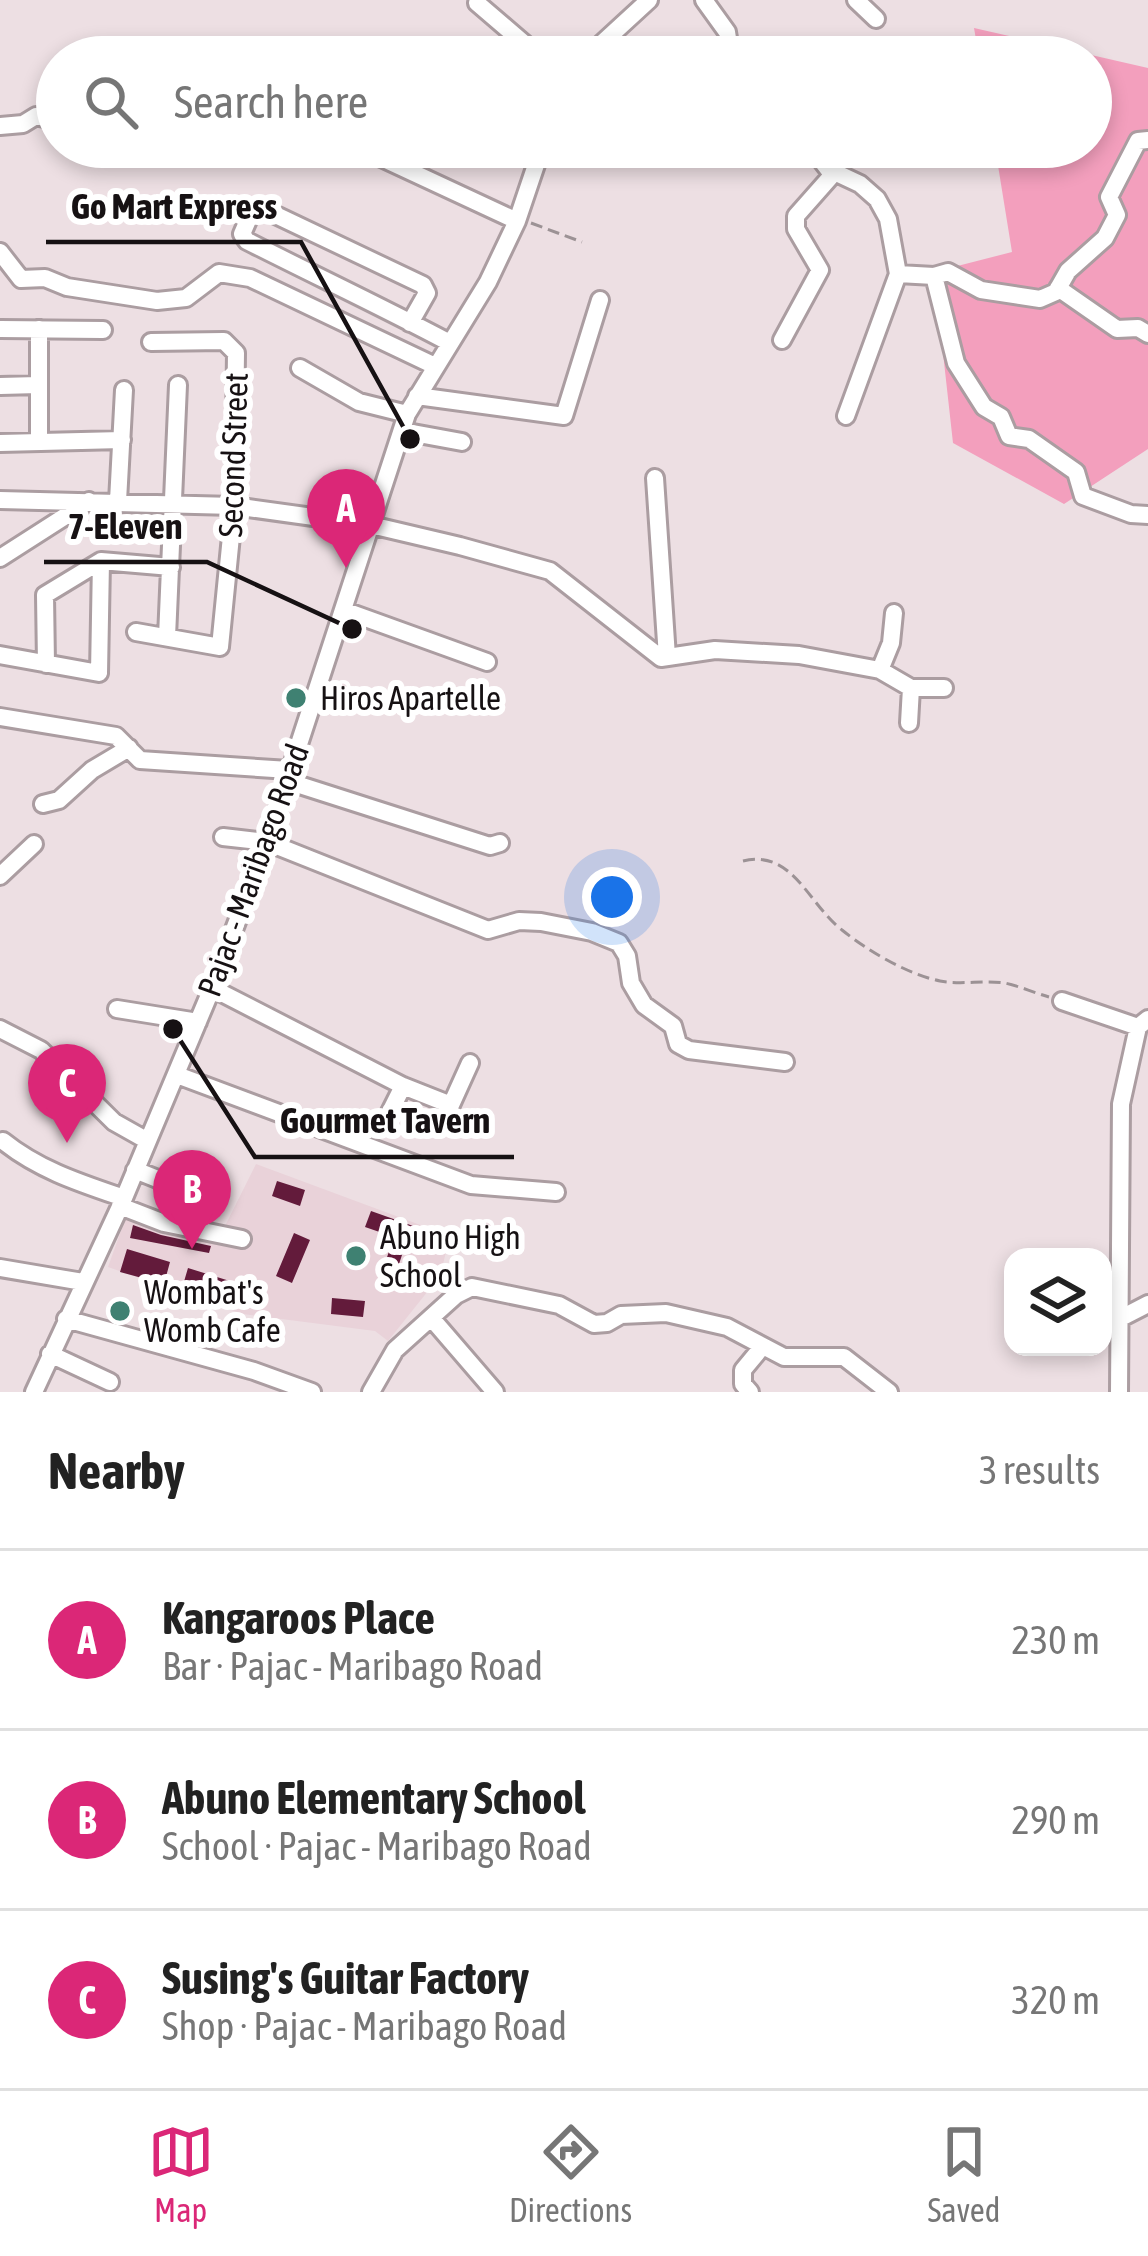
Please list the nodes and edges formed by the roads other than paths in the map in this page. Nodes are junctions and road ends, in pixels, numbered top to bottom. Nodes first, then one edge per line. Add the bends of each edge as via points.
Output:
1 (649, 0) edge
2 (704, 0) edge
3 (856, 0) edge
4 (477, 3) dead end
5 (876, 19) dead end
6 (516, 36) edge
7 (610, 36) edge
8 (725, 36) edge
9 (36, 116) edge
10 (0, 126) edge
11 (1148, 140) edge
12 (404, 168) edge
13 (535, 168) edge
14 (830, 168) edge
15 (834, 173) junction
16 (518, 220) junction
17 (0, 252) edge
18 (898, 274) junction
19 (934, 276) junction
20 (1058, 288) junction
21 (600, 300) dead end
22 (410, 323) junction
23 (0, 328) edge
24 (39, 329) junction
25 (103, 330) dead end
26 (1148, 334) edge
27 (782, 340) dead end
28 (151, 342) dead end
29 (448, 342) junction
30 (435, 366) junction
31 (300, 368) dead end
32 (38, 385) junction
33 (178, 385) dead end
34 (0, 386) edge
35 (124, 390) dead end
36 (417, 397) junction
37 (846, 416) dead end
38 (405, 423) junction
39 (122, 440) junction
40 (39, 442) junction
41 (463, 442) dead end
42 (0, 443) edge
43 (656, 478) dead end
44 (0, 500) edge
45 (88, 501) junction
46 (118, 501) junction
47 (175, 502) junction
48 (234, 506) junction
49 (1148, 515) edge
50 (371, 525) junction
51 (0, 558) edge
52 (101, 561) junction
53 (171, 567) junction
54 (343, 610) junction
55 (894, 613) dead end
56 (136, 632) dead end
57 (167, 637) junction
58 (0, 655) edge
59 (667, 657) junction
60 (487, 662) dead end
61 (46, 664) junction
62 (880, 670) junction
63 (911, 688) junction
64 (944, 688) dead end
65 (0, 717) edge
66 (909, 724) dead end
67 (129, 748) junction
68 (288, 775) junction
69 (43, 804) dead end
70 (223, 838) dead end
71 (266, 842) junction
72 (500, 843) dead end
73 (34, 844) dead end
74 (0, 876) edge
75 (212, 988) junction
76 (1062, 1001) road end
77 (117, 1009) dead end
78 (198, 1022) junction
79 (1143, 1023) edge
80 (0, 1029) edge
81 (785, 1062) dead end
82 (470, 1064) dead end
83 (177, 1076) junction
84 (403, 1087) junction
85 (386, 1120) dead end
86 (3, 1141) dead end
87 (146, 1141) junction
88 (136, 1167) junction
89 (192, 1185) dead end
90 (556, 1192) dead end
91 (122, 1202) junction
92 (187, 1214) dead end
93 (242, 1239) dead end
94 (0, 1268) edge
95 (83, 1282) junction
96 (1148, 1304) edge
97 (1121, 1318) junction
98 (66, 1319) junction
99 (433, 1320) junction
100 (762, 1347) junction
101 (50, 1354) junction
102 (110, 1382) dead end
103 (34, 1392) edge
104 (312, 1392) edge
105 (371, 1392) edge
106 (495, 1392) edge
107 (750, 1392) edge
108 (889, 1392) edge
109 (1119, 1392) edge

1 - 7 street
2 - 8 street
3 - 5 street
4 - 6 street
9 - 10 street
11 - 20 street via 1138,142 1116,179 1109,197 1117,215 1105,238
12 - 16 street
13 - 16 street, Pajac - Maribago Road
14 - 15 street
15 - 18 street via 877,199
15 - 27 street via 796,216 820,270
16 - 29 street, Pajac - Maribago Road
17 - 30 street via 21,279 157,301 186,298 219,273 250,278
18 - 19 street
18 - 37 street
19 - 20 street via 948,272 981,290 1019,297 1040,299
19 - 49 street via 956,364 1009,436 1029,439 1076,472 1083,496
20 - 26 street via 1117,329
21 - 36 street via 564,416
22 - 22 street via 247,241 242,234 252,211 261,208 423,285 427,293
22 - 29 street
23 - 24 street
24 - 25 street
24 - 32 street
28 - 48 street, Second Street via 224,341 236,353
29 - 30 street, Pajac - Maribago Road
30 - 36 street, Pajac - Maribago Road
31 - 38 street
32 - 34 street
32 - 40 street
33 - 47 street
35 - 39 street
36 - 38 street, Pajac - Maribago Road
38 - 41 street
38 - 50 street, Pajac - Maribago Road
39 - 40 street
39 - 46 street
40 - 42 street
43 - 59 street
44 - 45 street
45 - 46 street
45 - 51 street
46 - 47 street
47 - 48 street
47 - 53 street
48 - 50 street
48 - 57 street, Second Street via 220,647
50 - 54 street, Pajac - Maribago Road
50 - 59 street via 547,570 648,651
52 - 53 street
52 - 61 street via 45,596
52 - 61 street via 99,673
53 - 57 street
54 - 60 street
54 - 68 street, Pajac - Maribago Road
55 - 62 street
56 - 57 street
58 - 61 street
59 - 62 street via 750,651
62 - 63 street
63 - 64 street
63 - 66 street
65 - 67 street via 116,736
67 - 68 street via 140,760
67 - 69 street
68 - 71 street, Pajac - Maribago Road
68 - 72 street
70 - 71 street
71 - 75 street, Pajac - Maribago Road
71 - 81 street via 470,926 541,922 619,943 644,1006 674,1026 678,1044
73 - 74 street
75 - 78 street, Pajac - Maribago Road
75 - 84 street
76 - 79 street
77 - 78 street
78 - 83 street, Pajac - Maribago Road
79 - 97 street via 1121,1104
80 - 87 street via 41,1050 114,1122
82 - 84 street via 451,1105
83 - 87 street, Pajac - Maribago Road
83 - 90 street via 471,1185
84 - 85 street
86 - 91 street
87 - 88 street, Pajac - Maribago Road
88 - 89 street
88 - 91 street, Pajac - Maribago Road
88 - 92 street via 190,1192
91 - 93 street via 164,1223
91 - 95 street, Pajac - Maribago Road
94 - 95 street
95 - 98 street, Pajac - Maribago Road
96 - 97 street
97 - 109 street
98 - 101 street, Pajac - Maribago Road
98 - 104 street
99 - 100 street via 472,1288 559,1305 594,1324 666,1313 727,1328
99 - 105 street via 395,1350
99 - 106 street
100 - 107 street via 743,1370
100 - 108 street via 784,1358 844,1357
101 - 102 street
101 - 103 street, Pajac - Maribago Road

